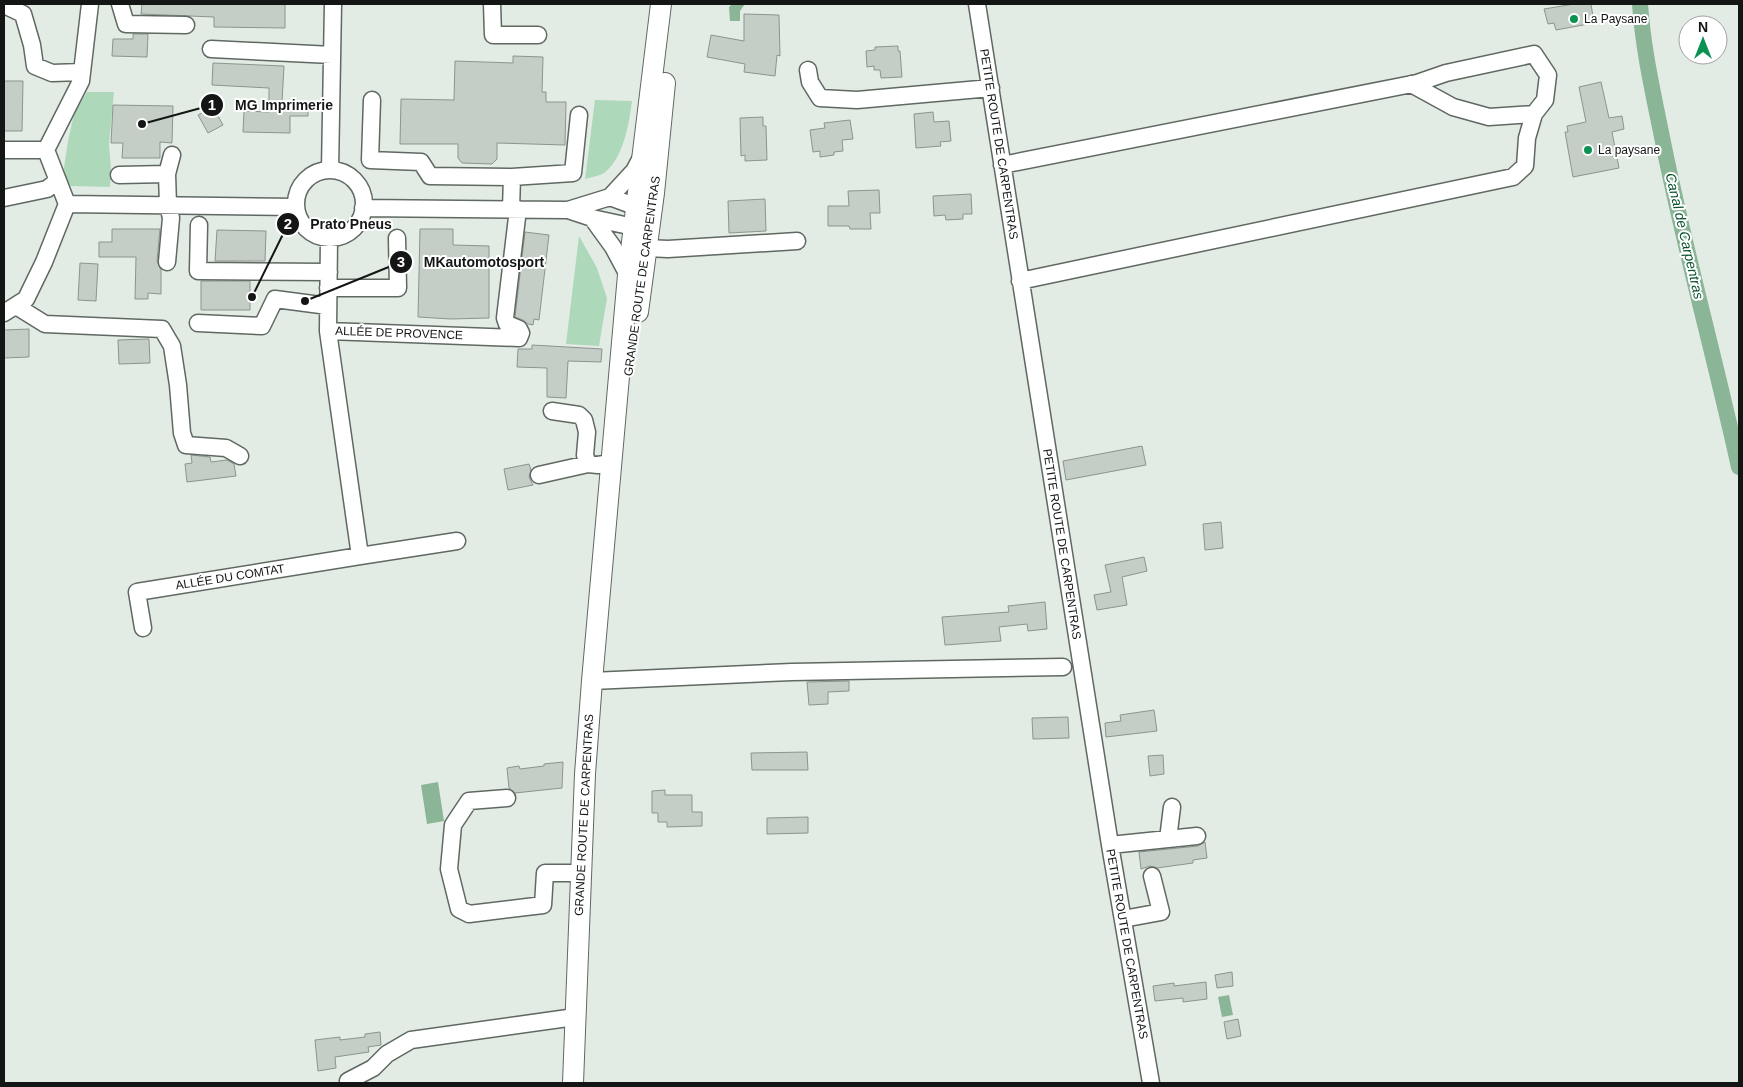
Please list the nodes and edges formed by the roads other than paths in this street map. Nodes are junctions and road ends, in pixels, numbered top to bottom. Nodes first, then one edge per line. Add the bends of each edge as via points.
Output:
1 (90, 4) edge
2 (120, 4) edge
3 (333, 4) edge
4 (492, 4) edge
5 (661, 4) edge
6 (674, 4) edge
7 (977, 4) edge
8 (4, 5) edge
9 (186, 25) dead end
10 (538, 35) dead end
11 (211, 49) dead end
12 (332, 55) junction
13 (808, 70) dead end
14 (82, 72) junction
15 (1411, 84) junction
16 (990, 88) junction
17 (372, 100) dead end
18 (1534, 114) junction
19 (579, 115) dead end
20 (4, 150) edge
21 (46, 150) junction
22 (643, 154) junction
23 (172, 155) dead end
24 (1002, 166) junction
25 (330, 170) junction
26 (119, 174) dead end
27 (167, 174) junction
28 (512, 178) junction
29 (57, 181) junction
30 (654, 193) junction
31 (610, 197) junction
32 (4, 198) edge
33 (67, 204) junction
34 (168, 205) junction
35 (296, 207) junction
36 (363, 208) junction
37 (514, 209) junction
38 (568, 210) junction
39 (639, 215) junction
40 (592, 218) junction
41 (199, 225) dead end
42 (329, 238) junction
43 (397, 238) dead end
44 (797, 241) dead end
45 (646, 248) junction
46 (167, 262) dead end
47 (636, 272) junction
48 (328, 280) junction
49 (1020, 281) junction
50 (328, 306) junction
51 (10, 310) edge
52 (198, 323) dead end
53 (328, 331) junction
54 (552, 411) dead end
55 (240, 456) dead end
56 (611, 463) junction
57 (588, 464) junction
58 (539, 475) dead end
59 (457, 541) dead end
60 (604, 547) junction
61 (360, 556) junction
62 (143, 628) dead end
63 (1062, 667) dead end
64 (592, 681) junction
65 (507, 798) dead end
66 (1172, 808) dead end
67 (1197, 836) dead end
68 (1168, 839) junction
69 (1110, 845) junction
70 (580, 873) junction
71 (1152, 876) dead end
72 (1123, 920) junction
73 (575, 1017) junction
74 (348, 1081) dead end
75 (573, 1083) edge
76 (1151, 1083) edge

1 - 14 street
2 - 9 street via 126,24
3 - 12 street
4 - 10 street via 493,35
5 - 22 main road, GRANDE ROUTE DE CARPENTRAS
6 - 30 main road, GRANDE ROUTE DE CARPENTRAS
7 - 16 street, PETITE ROUTE DE CARPENTRAS
8 - 14 street via 23,14 34,66 52,73
11 - 12 street
12 - 25 street
13 - 16 street via 810,82 820,98 857,100
14 - 21 street via 81,81
15 - 18 street via 1453,107 1489,117
15 - 18 street via 1534,54 1548,75 1545,100
15 - 24 street
16 - 24 street, PETITE ROUTE DE CARPENTRAS
17 - 28 street via 370,160 421,162 430,176
18 - 49 street via 1527,138 1525,166 1512,177
19 - 28 street via 573,174
20 - 21 street
21 - 29 street
22 - 31 street via 634,171
22 - 39 main road, GRANDE ROUTE DE CARPENTRAS
23 - 27 street
24 - 49 street, PETITE ROUTE DE CARPENTRAS
25 - 35 street via 309,177 299,191
25 - 36 street via 346,175 359,186
26 - 27 street
27 - 34 street
28 - 37 street
29 - 32 street via 47,189
29 - 33 street
30 - 39 street
30 - 45 main road, GRANDE ROUTE DE CARPENTRAS
31 - 38 street
31 - 39 street
33 - 34 street
33 - 51 street via 26,298
34 - 35 street
34 - 46 street via 171,218
35 - 42 street via 303,225 311,232
36 - 37 street
36 - 42 street via 356,226
37 - 38 street
37 - 53 street, ALLÉE DE PROVENCE via 505,318 507,324 519,329 520,338
38 - 40 street
39 - 40 street via 629,226
39 - 47 main road, GRANDE ROUTE DE CARPENTRAS
40 - 47 street
41 - 48 street via 198,271
42 - 48 street, ALLÉE DE PROVENCE
43 - 48 street via 398,288
44 - 45 street
45 - 47 main road, GRANDE ROUTE DE CARPENTRAS
47 - 56 main road, GRANDE ROUTE DE CARPENTRAS
47 - 60 main road, GRANDE ROUTE DE CARPENTRAS
48 - 50 street, ALLÉE DE PROVENCE
49 - 69 street, PETITE ROUTE DE CARPENTRAS
50 - 52 street via 275,299 262,326
50 - 53 street, ALLÉE DE PROVENCE
51 - 55 street via 46,324 162,329 172,346 186,445 226,448
53 - 61 street
54 - 57 street via 579,414 584,420
56 - 57 street
56 - 60 main road, GRANDE ROUTE DE CARPENTRAS
57 - 58 street
59 - 61 street, ALLÉE DU COMTAT
60 - 64 main road, GRANDE ROUTE DE CARPENTRAS
61 - 62 street, ALLÉE DU COMTAT via 137,592
63 - 64 street via 792,672
64 - 70 main road, GRANDE ROUTE DE CARPENTRAS
65 - 70 street via 469,801 453,825 449,869 459,908 469,914 543,905 545,873
66 - 68 street
67 - 68 street
68 - 69 street
69 - 72 street, PETITE ROUTE DE CARPENTRAS
70 - 73 main road, GRANDE ROUTE DE CARPENTRAS
71 - 72 street via 1161,912
72 - 76 street, PETITE ROUTE DE CARPENTRAS
73 - 74 street via 411,1040 387,1054 373,1068
73 - 75 main road, GRANDE ROUTE DE CARPENTRAS

